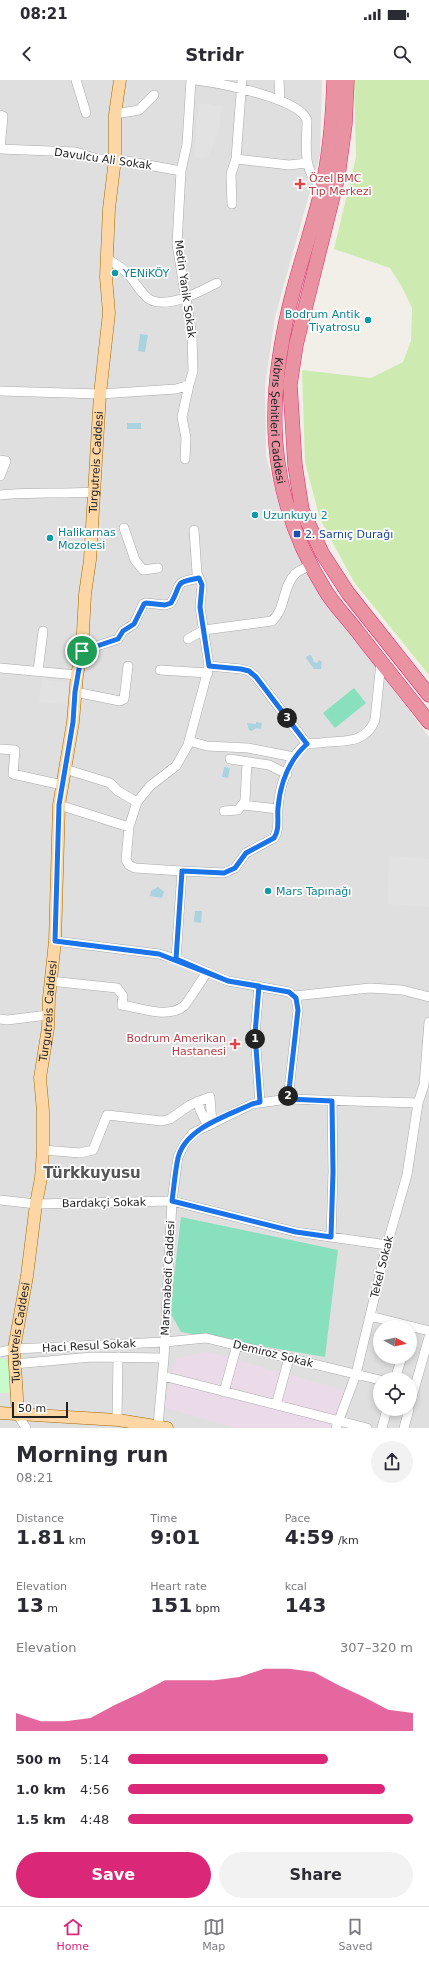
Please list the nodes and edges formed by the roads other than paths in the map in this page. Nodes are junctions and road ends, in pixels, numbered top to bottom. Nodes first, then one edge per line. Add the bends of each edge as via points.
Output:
1 (76, 80) edge
2 (120, 80) edge
3 (191, 80) edge
4 (196, 80) edge
5 (279, 80) edge
6 (334, 80) edge
7 (347, 80) edge
8 (208, 81) edge
9 (242, 84) edge
10 (154, 95) dead end
11 (280, 100) junction
12 (86, 114) dead end
13 (115, 114) junction
14 (0, 115) edge
15 (0, 149) edge
16 (115, 159) junction
17 (236, 159) junction
18 (307, 163) junction
19 (181, 171) junction
20 (322, 186) junction
21 (232, 204) dead end
22 (107, 258) junction
23 (217, 283) dead end
24 (186, 298) junction
25 (189, 385) junction
26 (0, 391) edge
27 (100, 394) junction
28 (185, 459) dead end
29 (0, 460) edge
30 (0, 476) edge
31 (93, 492) junction
32 (0, 495) edge
33 (124, 528) dead end
34 (194, 530) dead end
35 (311, 564) junction
36 (158, 568) dead end
37 (199, 578) junction
38 (204, 630) junction
39 (43, 631) dead end
40 (188, 639) dead end
41 (82, 651) junction
42 (381, 662) junction
43 (128, 666) dead end
44 (0, 668) edge
45 (160, 670) dead end
46 (208, 670) junction
47 (38, 671) junction
48 (77, 676) junction
49 (75, 692) junction
50 (429, 695) edge
51 (429, 722) edge
52 (189, 741) junction
53 (307, 744) junction
54 (0, 749) edge
55 (294, 757) junction
56 (230, 759) dead end
57 (247, 762) junction
58 (65, 769) junction
59 (287, 774) junction
60 (62, 785) junction
61 (137, 802) junction
62 (59, 805) junction
63 (243, 805) junction
64 (278, 809) junction
65 (224, 811) dead end
66 (129, 827) junction
67 (182, 871) junction
68 (55, 941) junction
69 (176, 959) junction
70 (207, 972) junction
71 (50, 981) junction
72 (259, 986) junction
73 (294, 996) junction
74 (429, 997) edge
75 (48, 1015) junction
76 (0, 1019) edge
77 (429, 1022) edge
78 (288, 1099) junction
79 (332, 1101) junction
80 (260, 1102) junction
81 (418, 1103) junction
82 (210, 1125) junction
83 (43, 1150) junction
84 (0, 1200) edge
85 (172, 1201) junction
86 (36, 1204) junction
87 (331, 1237) junction
88 (387, 1245) junction
89 (370, 1316) junction
90 (384, 1320) edge
91 (417, 1329) edge
92 (429, 1331) edge
93 (429, 1337) edge
94 (165, 1342) junction
95 (237, 1345) junction
96 (14, 1349) junction
97 (0, 1352) edge
98 (118, 1356) junction
99 (164, 1358) junction
100 (289, 1358) junction
101 (14, 1364) junction
102 (417, 1373) edge
103 (356, 1374) junction
104 (162, 1376) junction
105 (373, 1378) edge
106 (224, 1392) junction
107 (276, 1405) junction
108 (0, 1413) edge
109 (18, 1415) junction
110 (385, 1416) edge
111 (407, 1416) edge
112 (117, 1420) junction
113 (337, 1425) edge
114 (163, 1427) edge
115 (26, 1428) edge
116 (367, 1428) edge
117 (382, 1428) edge
118 (404, 1428) edge

1 - 12 street
2 - 13 main road, Turgutreis Caddesi
3 - 19 street, Metin Yanik Sokak via 187,144
4 - 8 street
5 - 11 street
6 - 20 highway, Kıbrıs Şehitleri Caddesi via 333,124
7 - 50 highway, Kıbrıs Şehitleri Caddesi via 345,124 338,176 296,345 291,379 295,465 302,510 322,553 348,593
8 - 9 street
9 - 11 street
9 - 17 street
10 - 13 street via 139,110
11 - 18 street via 305,114
13 - 16 main road, Turgutreis Caddesi
14 - 15 street
15 - 16 street, Davulcu Ali Sokak via 55,150
16 - 19 street, Davulcu Ali Sokak
16 - 22 main road, Turgutreis Caddesi
17 - 18 street via 289,165
17 - 21 street via 231,174
18 - 20 street via 315,182
19 - 24 street, Metin Yanik Sokak via 178,244
20 - 35 highway, Kıbrıs Şehitleri Caddesi via 293,289 275,382 278,473 290,518
22 - 24 street via 125,270 148,299 169,302
22 - 27 main road, Turgutreis Caddesi via 109,313
23 - 24 street
24 - 25 street, Metin Yanik Sokak via 192,336 193,371
25 - 27 street via 176,389
25 - 28 street, Metin Yanik Sokak via 182,417 186,438
26 - 27 street
27 - 31 main road, Turgutreis Caddesi
29 - 30 street via 6,461
31 - 32 street via 29,492
31 - 41 main road, Turgutreis Caddesi
33 - 36 street via 135,560 143,570
34 - 37 street
35 - 38 street via 295,574 289,582 278,617 272,621
35 - 42 highway, Kıbrıs Şehitleri Caddesi via 326,592
37 - 38 street via 202,585 200,607
37 - 41 street via 181,581 171,603 144,604 134,624 123,631 118,639
38 - 40 street
38 - 46 street
39 - 47 street
41 - 48 main road, Turgutreis Caddesi
42 - 51 highway, Kıbrıs Şehitleri Caddesi
42 - 53 street via 375,720 366,735 359,739
43 - 49 street via 124,699 120,701
44 - 47 street
45 - 46 street
46 - 52 street
46 - 53 street via 249,671
47 - 48 street
48 - 49 main road, Turgutreis Caddesi
49 - 58 main road, Turgutreis Caddesi
52 - 55 street via 206,746 248,748
52 - 61 street via 183,757 176,766 150,786
53 - 55 street
54 - 60 street via 15,750 13,774
55 - 59 street
56 - 57 street
57 - 59 street via 269,765
57 - 63 street
58 - 60 main road, Turgutreis Caddesi
58 - 61 street via 110,783
59 - 64 street
60 - 62 main road, Turgutreis Caddesi
61 - 66 street
62 - 66 street
62 - 68 main road, Turgutreis Caddesi
63 - 64 street
63 - 65 street via 238,810
64 - 67 street via 278,827 274,838 246,853 235,868 224,873
66 - 67 street via 126,860 129,865 136,868
67 - 69 street
68 - 69 street via 159,954
68 - 71 main road, Turgutreis Caddesi
69 - 70 street
70 - 71 street via 184,1006 160,1012 122,1005 123,996 117,988
70 - 72 street via 228,981
71 - 75 main road, Turgutreis Caddesi
72 - 73 street via 289,992
72 - 80 street via 255,1034
73 - 74 street via 370,988 402,990
73 - 78 street via 298,1010
75 - 76 street
75 - 83 main road, Turgutreis Caddesi via 40,1078
77 - 81 street, Tekel Sokak via 424,1085
78 - 79 street, Marsmabedi Caddesi
78 - 80 street, Marsmabedi Caddesi
79 - 81 street, Marsmabedi Caddesi
79 - 87 street
80 - 82 street, Marsmabedi Caddesi
81 - 88 street, Tekel Sokak via 407,1175
82 - 83 street via 200,1110 198,1101 162,1121 108,1115 93,1150 80,1153
82 - 85 street, Marsmabedi Caddesi via 193,1133 185,1142 178,1157
83 - 86 main road, Turgutreis Caddesi
84 - 86 street, Bardakçi Sokak
85 - 86 street, Bardakçi Sokak
85 - 87 street, Bardakçi Sokak via 296,1232
85 - 94 street, Marsmabedi Caddesi
86 - 96 main road, Turgutreis Caddesi
87 - 88 street, Bardakçi Sokak
88 - 89 street, Tekel Sokak
89 - 90 street
89 - 103 street, Tekel Sokak
91 - 92 street
93 - 102 street
94 - 95 street, Demiroz Sokak via 206,1338
94 - 96 street, Haci Resul Sokak
94 - 99 street, Marsmabedi Caddesi
95 - 100 street, Demiroz Sokak
95 - 106 street
96 - 97 street, Haci Resul Sokak
96 - 101 main road, Turgutreis Caddesi
98 - 99 street
98 - 101 street
98 - 112 street
99 - 104 street, Marsmabedi Caddesi
100 - 103 street, Demiroz Sokak
100 - 107 street
101 - 109 main road, Turgutreis Caddesi
103 - 105 street, Demiroz Sokak
103 - 113 street, Tekel Sokak
104 - 106 street
104 - 114 street, Marsmabedi Caddesi
106 - 107 street
107 - 113 street
108 - 109 main road
109 - 112 main road
109 - 115 street
110 - 117 street
111 - 118 street
112 - 114 main road
113 - 116 street

